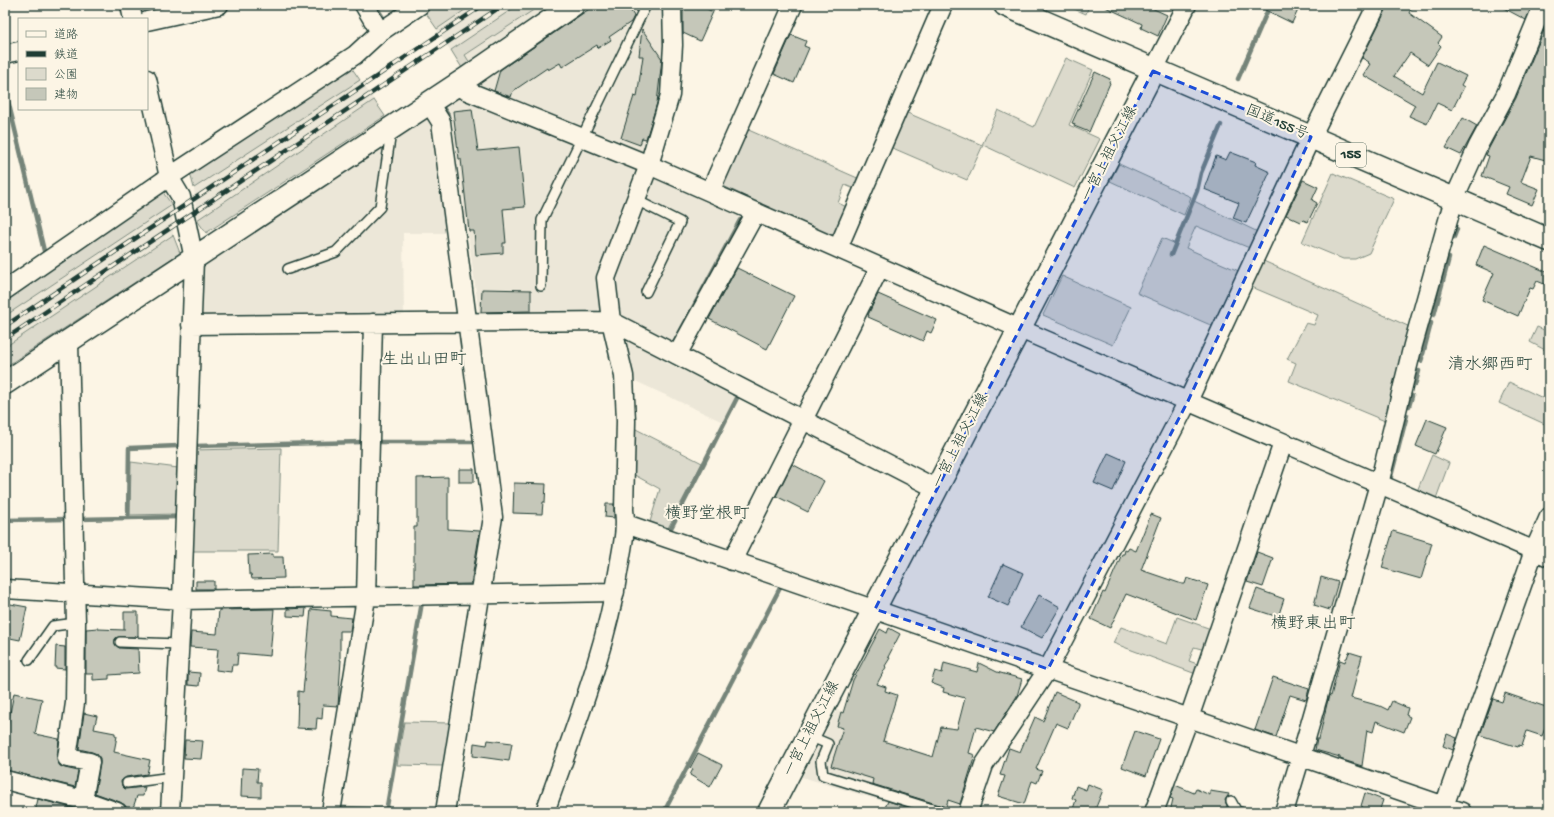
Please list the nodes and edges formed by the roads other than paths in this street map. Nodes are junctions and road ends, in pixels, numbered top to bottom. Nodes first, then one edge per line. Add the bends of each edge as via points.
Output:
1 (130, 5) edge
2 (219, 5) edge
3 (364, 5) edge
4 (420, 5) edge
5 (573, 5) edge
6 (646, 5) edge
7 (672, 5) edge
8 (793, 5) edge
9 (944, 5) edge
10 (1005, 5) edge
11 (1187, 5) edge
12 (1377, 5) edge
13 (1543, 5) edge
14 (133, 18) edge
15 (148, 22) edge
16 (380, 32) junction
17 (18, 51) edge
18 (5, 54) edge
19 (1153, 71) junction
20 (148, 83) edge
21 (455, 86) junction
22 (429, 103) junction
23 (391, 128) junction
24 (1312, 137) junction
25 (582, 138) junction
26 (649, 165) junction
27 (169, 177) junction
28 (710, 192) junction
29 (1454, 199) junction
30 (636, 200) junction
31 (756, 212) junction
32 (1549, 240) edge
33 (838, 248) junction
34 (194, 259) junction
35 (880, 267) junction
36 (288, 269) dead end
37 (541, 286) dead end
38 (5, 290) edge
39 (646, 292) dead end
40 (611, 321) junction
41 (468, 322) junction
42 (373, 323) junction
43 (192, 325) junction
44 (1020, 329) junction
45 (69, 342) junction
46 (677, 355) junction
47 (5, 383) edge
48 (1188, 401) junction
49 (803, 420) junction
50 (1283, 443) junction
51 (1379, 484) junction
52 (937, 489) junction
53 (1549, 517) edge
54 (626, 524) junction
55 (1542, 554) edge
56 (732, 561) junction
57 (5, 589) edge
58 (615, 592) junction
59 (75, 593) junction
60 (480, 595) junction
61 (366, 598) junction
62 (182, 600) junction
63 (874, 609) junction
64 (76, 624) junction
65 (120, 642) dead end
66 (179, 644) junction
67 (29, 660) dead end
68 (1048, 669) junction
69 (1189, 718) junction
70 (809, 736) junction
71 (1301, 756) junction
72 (172, 777) junction
73 (5, 780) edge
74 (127, 783) dead end
75 (83, 800) junction
76 (1231, 801) dead end
77 (1443, 809) edge
78 (117, 812) edge
79 (170, 812) edge
80 (331, 812) edge
81 (444, 812) edge
82 (545, 812) edge
83 (770, 812) edge
84 (942, 812) edge
85 (968, 812) edge
86 (1154, 812) edge
87 (1240, 812) edge
88 (1284, 812) edge
89 (1462, 812) edge

1 - 14 street
2 - 15 street
3 - 16 street
4 - 16 street
5 - 21 main road
6 - 25 lane
7 - 26 street via 670,95
8 - 28 street
9 - 33 street
10 - 19 main road, 国道155号 / 155
11 - 19 street
12 - 24 street
13 - 29 street via 1506,94 1478,146
16 - 27 street via 355,55
17 - 18 street
19 - 24 main road, 国道155号 / 155
19 - 44 main road, 一宮上祖父江線
20 - 27 street
21 - 22 main road
21 - 25 street
22 - 23 main road
22 - 41 street via 441,122
23 - 34 main road
23 - 36 lane via 380,207 336,252
24 - 29 main road, 国道155号 / 155
24 - 48 street
25 - 26 street
25 - 37 lane via 542,220
26 - 28 street
26 - 30 street
27 - 34 street via 181,198
27 - 38 street
28 - 31 street
29 - 32 main road, 国道155号 / 155
29 - 51 street via 1413,345
30 - 39 lane via 680,222
30 - 40 street via 606,278
31 - 33 street
31 - 46 street
33 - 35 street
34 - 43 street
34 - 45 main road
35 - 44 street
35 - 49 street
40 - 41 street
40 - 46 street
40 - 54 street via 624,376
41 - 42 street
41 - 60 street via 493,517
42 - 43 street
42 - 61 street
43 - 62 street
44 - 48 street
44 - 52 main road, 一宮上祖父江線
45 - 47 main road
45 - 59 street
46 - 49 street
48 - 50 street
48 - 68 street
49 - 52 street
49 - 56 street
50 - 51 street
50 - 69 street
51 - 55 street
51 - 71 street
52 - 63 main road, 一宮上祖父江線
53 - 55 street
54 - 56 street
54 - 58 street
55 - 77 street
56 - 63 street
57 - 59 street
58 - 60 street
58 - 82 street via 596,669
59 - 62 street
59 - 64 street
60 - 61 street
60 - 81 street
61 - 62 street
61 - 80 street
62 - 66 street
63 - 68 street
63 - 70 main road, 一宮上祖父江線
64 - 67 lane via 53,626
64 - 75 street via 75,703 67,758 90,762
65 - 66 lane
66 - 72 street
68 - 69 street
68 - 85 street via 984,765
69 - 71 street
69 - 86 street
70 - 83 main road, 一宮上祖父江線
70 - 84 lane via 828,744 821,761 823,775
71 - 77 street
71 - 88 street
72 - 74 lane
72 - 79 street
73 - 75 street
75 - 78 street
76 - 87 lane via 1237,812
77 - 89 street

